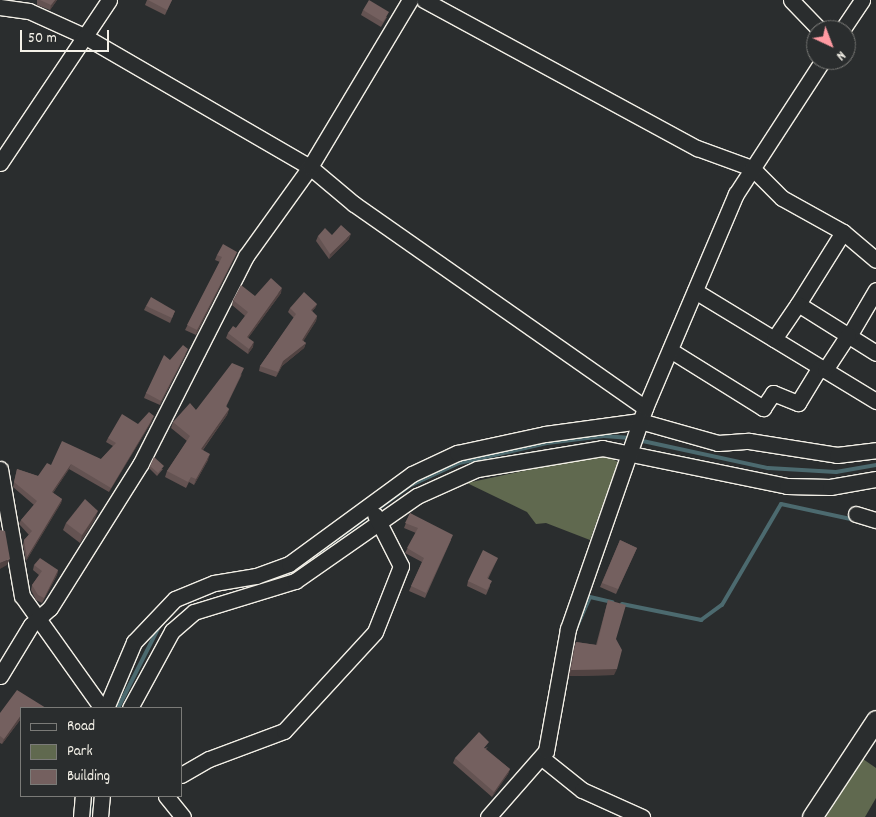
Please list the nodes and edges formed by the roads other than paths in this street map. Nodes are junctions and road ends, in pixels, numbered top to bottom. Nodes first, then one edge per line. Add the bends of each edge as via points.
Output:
1 (109, 0) edge
2 (410, 0) edge
3 (424, 0) edge
4 (791, 0) edge
5 (862, 0) edge
6 (0, 7) edge
7 (810, 20) edge
8 (849, 20) edge
9 (84, 36) junction
10 (816, 70) edge
11 (0, 163) edge
12 (310, 167) junction
13 (752, 168) junction
14 (841, 234) junction
15 (876, 260) edge
16 (695, 290) junction
17 (876, 290) edge
18 (798, 304) junction
19 (849, 335) junction
20 (774, 340) junction
21 (670, 350) junction
22 (876, 353) edge
23 (823, 369) junction
24 (876, 401) edge
25 (641, 420) junction
26 (629, 448) junction
27 (876, 450) edge
28 (0, 469) edge
29 (876, 479) edge
30 (374, 514) junction
31 (856, 514) dead end
32 (876, 520) edge
33 (36, 620) junction
34 (0, 676) edge
35 (101, 707) edge
36 (106, 707) edge
37 (131, 707) edge
38 (876, 720) edge
39 (542, 758) junction
40 (182, 774) edge
41 (84, 797) edge
42 (102, 797) edge
43 (167, 797) edge
44 (82, 817) edge
45 (100, 817) edge
46 (183, 817) edge
47 (488, 817) edge
48 (642, 817) edge
49 (812, 817) edge

1 - 9 street
2 - 12 street
3 - 13 street via 691,144
4 - 7 street
5 - 8 street
6 - 9 street via 29,11
9 - 11 street
9 - 12 street
10 - 13 street
12 - 25 street via 354,204
12 - 33 street via 246,256 141,463 50,608
13 - 14 street via 782,198
13 - 16 street via 736,194
14 - 15 street
14 - 18 street
16 - 20 street
16 - 21 street
17 - 19 street
18 - 19 street
18 - 20 street
19 - 22 street
19 - 23 street
20 - 23 street
21 - 23 street via 763,408 773,392 798,403
21 - 25 street
23 - 24 street
25 - 26 street
25 - 27 street via 718,443 749,441 837,455
25 - 30 street via 545,434 456,453 412,474
26 - 29 street via 787,486 830,487
26 - 30 street via 587,449 477,469
26 - 39 street via 568,629 550,738
28 - 33 street via 17,581
30 - 36 street via 289,564 256,576 214,583 175,599 134,642
30 - 37 street via 295,581 194,612 172,631
30 - 40 street via 401,566 375,632 284,731 209,759
31 - 32 street
33 - 34 street
33 - 35 street
38 - 49 main road
39 - 47 street
39 - 48 street via 582,790
41 - 44 street
42 - 45 street
43 - 46 street

